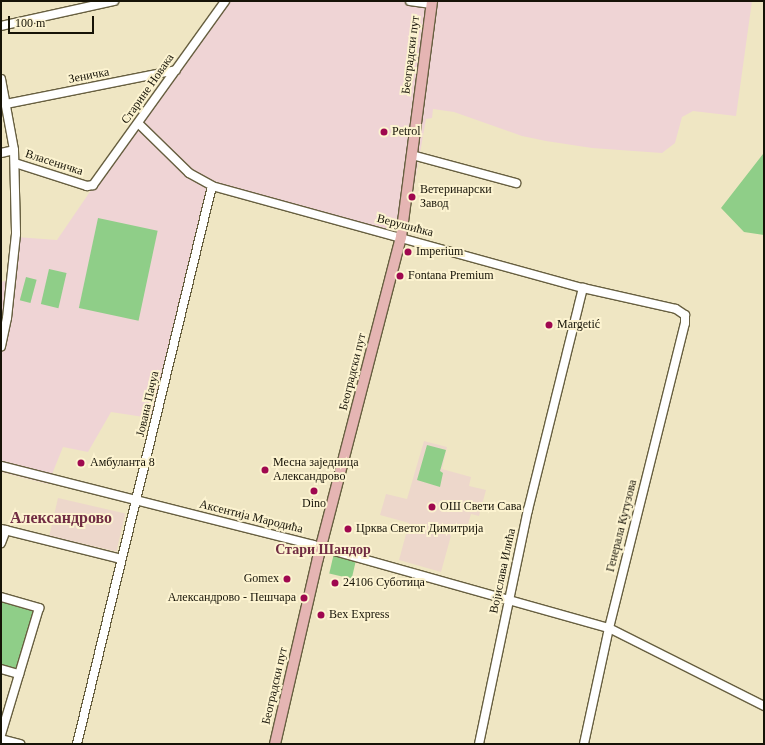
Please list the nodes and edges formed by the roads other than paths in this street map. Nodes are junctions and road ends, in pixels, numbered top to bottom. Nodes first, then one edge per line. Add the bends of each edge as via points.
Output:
1 (114, 1) edge
2 (224, 1) edge
3 (410, 1) edge
4 (431, 3) edge
5 (1, 26) edge
6 (176, 70) junction
7 (1, 79) edge
8 (6, 104) junction
9 (139, 124) junction
10 (14, 150) junction
11 (1, 153) edge
12 (412, 155) junction
13 (15, 163) junction
14 (516, 183) dead end
15 (87, 186) joint
16 (212, 186) junction
17 (401, 237) junction
18 (583, 288) junction
19 (685, 315) joint
20 (1, 346) edge
21 (1, 466) edge
22 (137, 500) junction
23 (4, 530) edge
24 (1, 543) edge
25 (321, 547) junction
26 (121, 559) junction
27 (1, 597) edge
28 (508, 599) junction
29 (609, 628) junction
30 (1, 670) edge
31 (19, 674) junction
32 (764, 706) edge
33 (1, 735) edge
34 (1, 739) edge
35 (20, 744) edge
36 (77, 744) edge
37 (275, 744) edge
38 (479, 744) edge
39 (584, 744) edge

1 - 5 street
2 - 6 street, Старине Новака
3 - 4 street
4 - 12 main road, Београдски пут
6 - 8 street, Зеничка
6 - 9 street, Старине Новака
7 - 8 street
8 - 10 street
9 - 15 street, Старине Новака via 94,184
9 - 16 street, Верушићка via 189,173
10 - 11 street, Власеничка
10 - 13 street
12 - 14 street
12 - 17 main road, Београдски пут
13 - 15 street, Власеничка
13 - 20 street via 16,234 7,318
16 - 17 street, Верушићка
16 - 22 street, Јована Пачуа
17 - 18 street, Верушићка
17 - 25 main road, Београдски пут
18 - 19 street, Верушићка via 676,309
18 - 28 street, Војислава Илића
19 - 29 street, Генерала Кутузова via 676,361
21 - 22 street, Аксентија Мародића
22 - 25 street, Аксентија Мародића
22 - 26 street, Јована Пачуа
23 - 24 street
23 - 26 street
25 - 28 street, Аксентија Мародића
25 - 37 main road, Београдски пут
26 - 36 street, Јована Пачуа
27 - 31 street via 39,608
28 - 29 street, Аксентија Мародића
28 - 38 street, Војислава Илића
29 - 32 street, Аксентија Мародића
29 - 39 street, Генерала Кутузова
30 - 31 street
31 - 33 street
34 - 35 street

